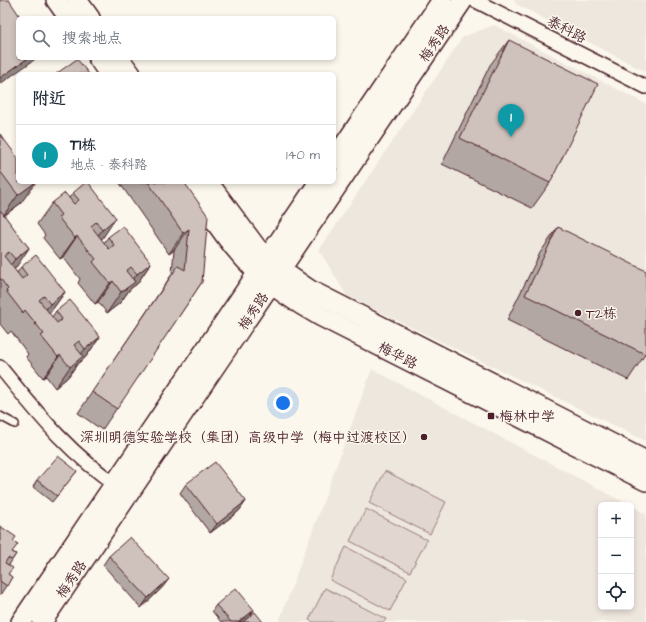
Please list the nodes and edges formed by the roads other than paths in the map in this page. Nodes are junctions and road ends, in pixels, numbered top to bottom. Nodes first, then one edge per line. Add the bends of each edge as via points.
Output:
1 (56, 0) edge
2 (77, 0) edge
3 (442, 0) edge
4 (463, 0) edge
5 (474, 0) edge
6 (68, 16) edge
7 (89, 16) edge
8 (99, 60) edge
9 (120, 60) edge
10 (108, 72) edge
11 (130, 72) edge
12 (646, 87) edge
13 (336, 157) edge
14 (336, 177) edge
15 (188, 184) edge
16 (209, 184) edge
17 (318, 184) edge
18 (331, 184) edge
19 (269, 271) junction
20 (0, 367) edge
21 (0, 416) edge
22 (15, 424) dead end
23 (646, 461) edge
24 (646, 481) edge
25 (122, 489) junction
26 (21, 622) edge
27 (42, 622) edge

1 - 6 street
2 - 7 street
3 - 13 street, 梅秀路
4 - 14 street, 梅秀路
5 - 12 street, 泰科路
8 - 10 street
9 - 11 street
15 - 19 street, 梅华路 via 237,250
16 - 19 street, 梅华路 via 249,238
17 - 19 street, 梅秀路
18 - 19 street, 梅秀路
19 - 23 street, 梅华路
19 - 24 street, 梅华路 via 298,303 320,316
19 - 25 street, 梅秀路
20 - 25 street via 61,439 94,469
21 - 22 lane
25 - 26 street, 梅秀路
25 - 27 street, 梅秀路

